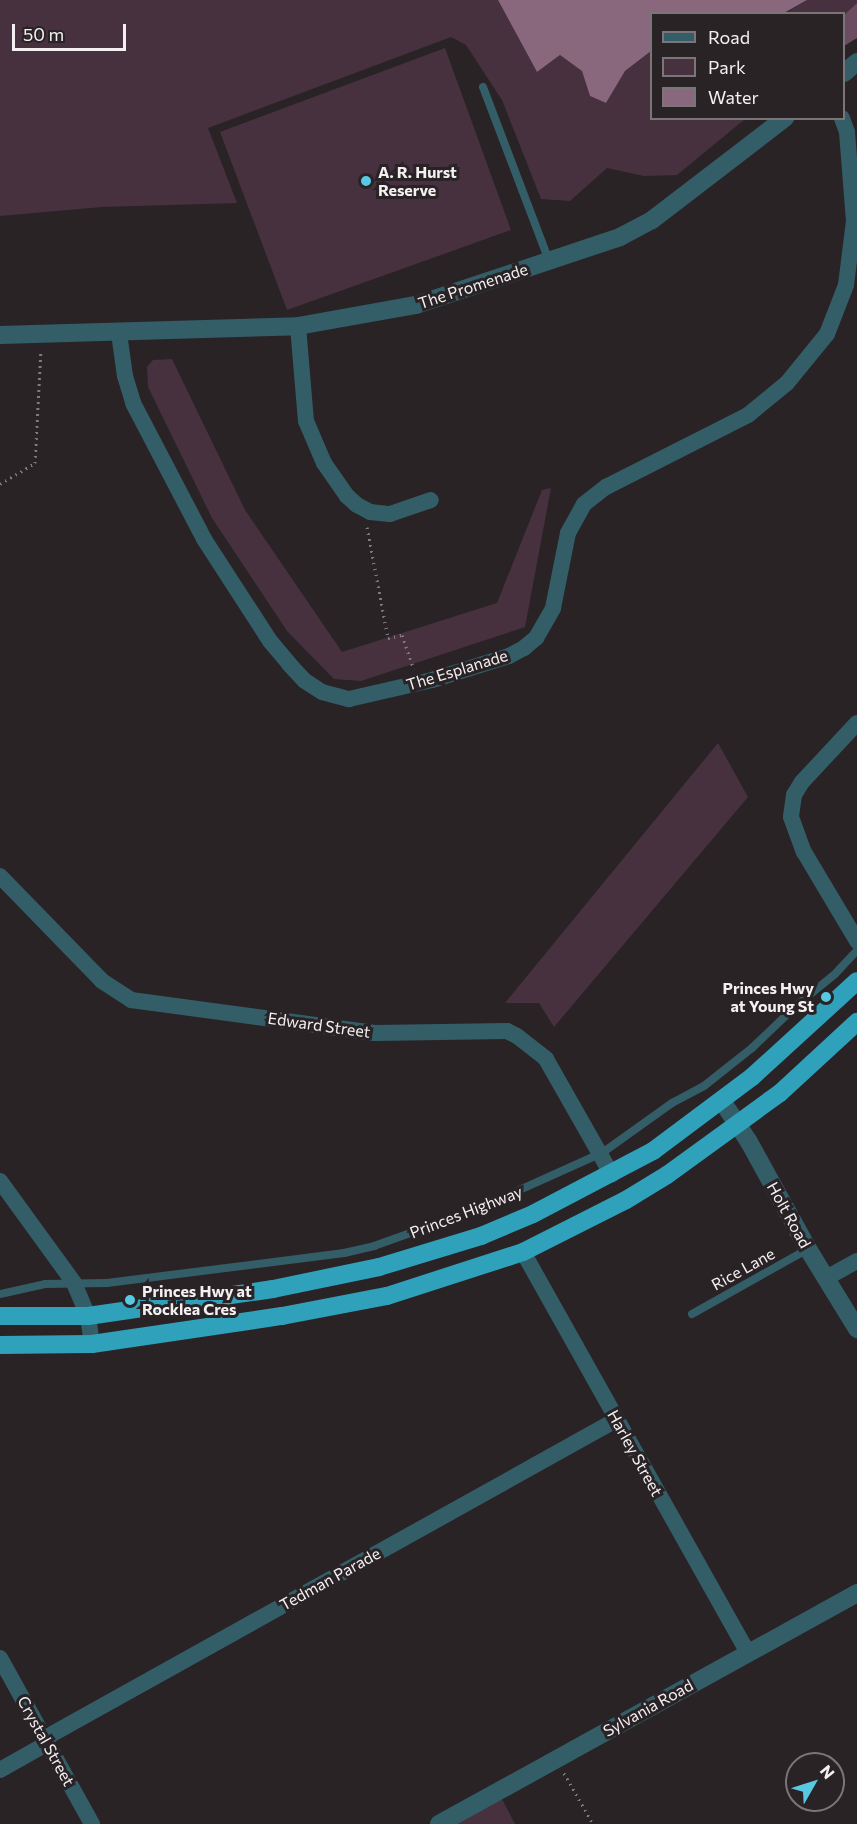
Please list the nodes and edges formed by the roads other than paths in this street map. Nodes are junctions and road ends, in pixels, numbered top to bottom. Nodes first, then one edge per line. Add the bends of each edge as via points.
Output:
1 (857, 62) edge
2 (845, 71) edge
3 (483, 87) dead end
4 (782, 120) edge
5 (843, 120) edge
6 (549, 262) junction
7 (298, 326) junction
8 (120, 333) junction
9 (0, 335) edge
10 (431, 500) dead end
11 (857, 723) edge
12 (0, 876) edge
13 (857, 941) edge
14 (857, 950) edge
15 (857, 981) edge
16 (857, 1022) edge
17 (722, 1101) junction
18 (738, 1126) junction
19 (602, 1153) junction
20 (612, 1175) junction
21 (0, 1181) edge
22 (808, 1249) junction
23 (523, 1252) junction
24 (857, 1261) edge
25 (828, 1277) junction
26 (74, 1283) junction
27 (0, 1294) edge
28 (692, 1314) dead end
29 (0, 1316) edge
30 (88, 1316) junction
31 (857, 1329) edge
32 (92, 1344) junction
33 (0, 1345) edge
34 (616, 1420) junction
35 (857, 1593) edge
36 (748, 1653) junction
37 (0, 1658) edge
38 (46, 1740) junction
39 (0, 1770) edge
40 (92, 1824) edge
41 (439, 1824) edge

1 - 2 street
3 - 6 lane
4 - 6 street, The Promenade via 652,220 620,237
5 - 8 street, The Esplanade via 854,221 852,253 837,313 811,356 768,401 748,415 606,487 584,504 568,533 553,608 536,638 509,656 420,683 349,699 322,692 289,664 210,549 133,403
6 - 7 street, The Promenade via 416,305
7 - 8 street, The Promenade
7 - 10 street via 303,405 316,449 347,496 368,517
8 - 9 street
11 - 13 street via 802,782 794,795 791,817 804,852
12 - 19 street, Edward Street via 102,981 131,1000 375,1033 507,1031 517,1035 546,1059
14 - 19 lane, Princes Highway via 728,1067
15 - 17 highway, Princes Highway
16 - 18 highway
17 - 18 street, Holt Road
17 - 20 highway, Princes Highway
18 - 22 street, Holt Road
18 - 23 highway via 626,1200
19 - 20 street, Edward Street
19 - 26 lane, Princes Highway via 523,1190 374,1246 107,1283
20 - 30 highway, Princes Highway via 481,1236 380,1267 273,1289
21 - 26 street
22 - 25 street, Holt Road
22 - 28 lane, Rice Lane
23 - 32 highway via 387,1296
23 - 34 street, Harley Street
24 - 25 street
25 - 31 street, Holt Road
26 - 27 lane, Princes Highway via 45,1284
26 - 30 street
29 - 30 highway, Princes Highway
30 - 32 street
32 - 33 highway
34 - 36 street, Harley Street
34 - 38 street, Tedman Parade
35 - 36 street, Sylvania Road
36 - 41 street, Sylvania Road
37 - 38 street, Crystal Street
38 - 39 street, Tedman Parade
38 - 40 street, Crystal Street

